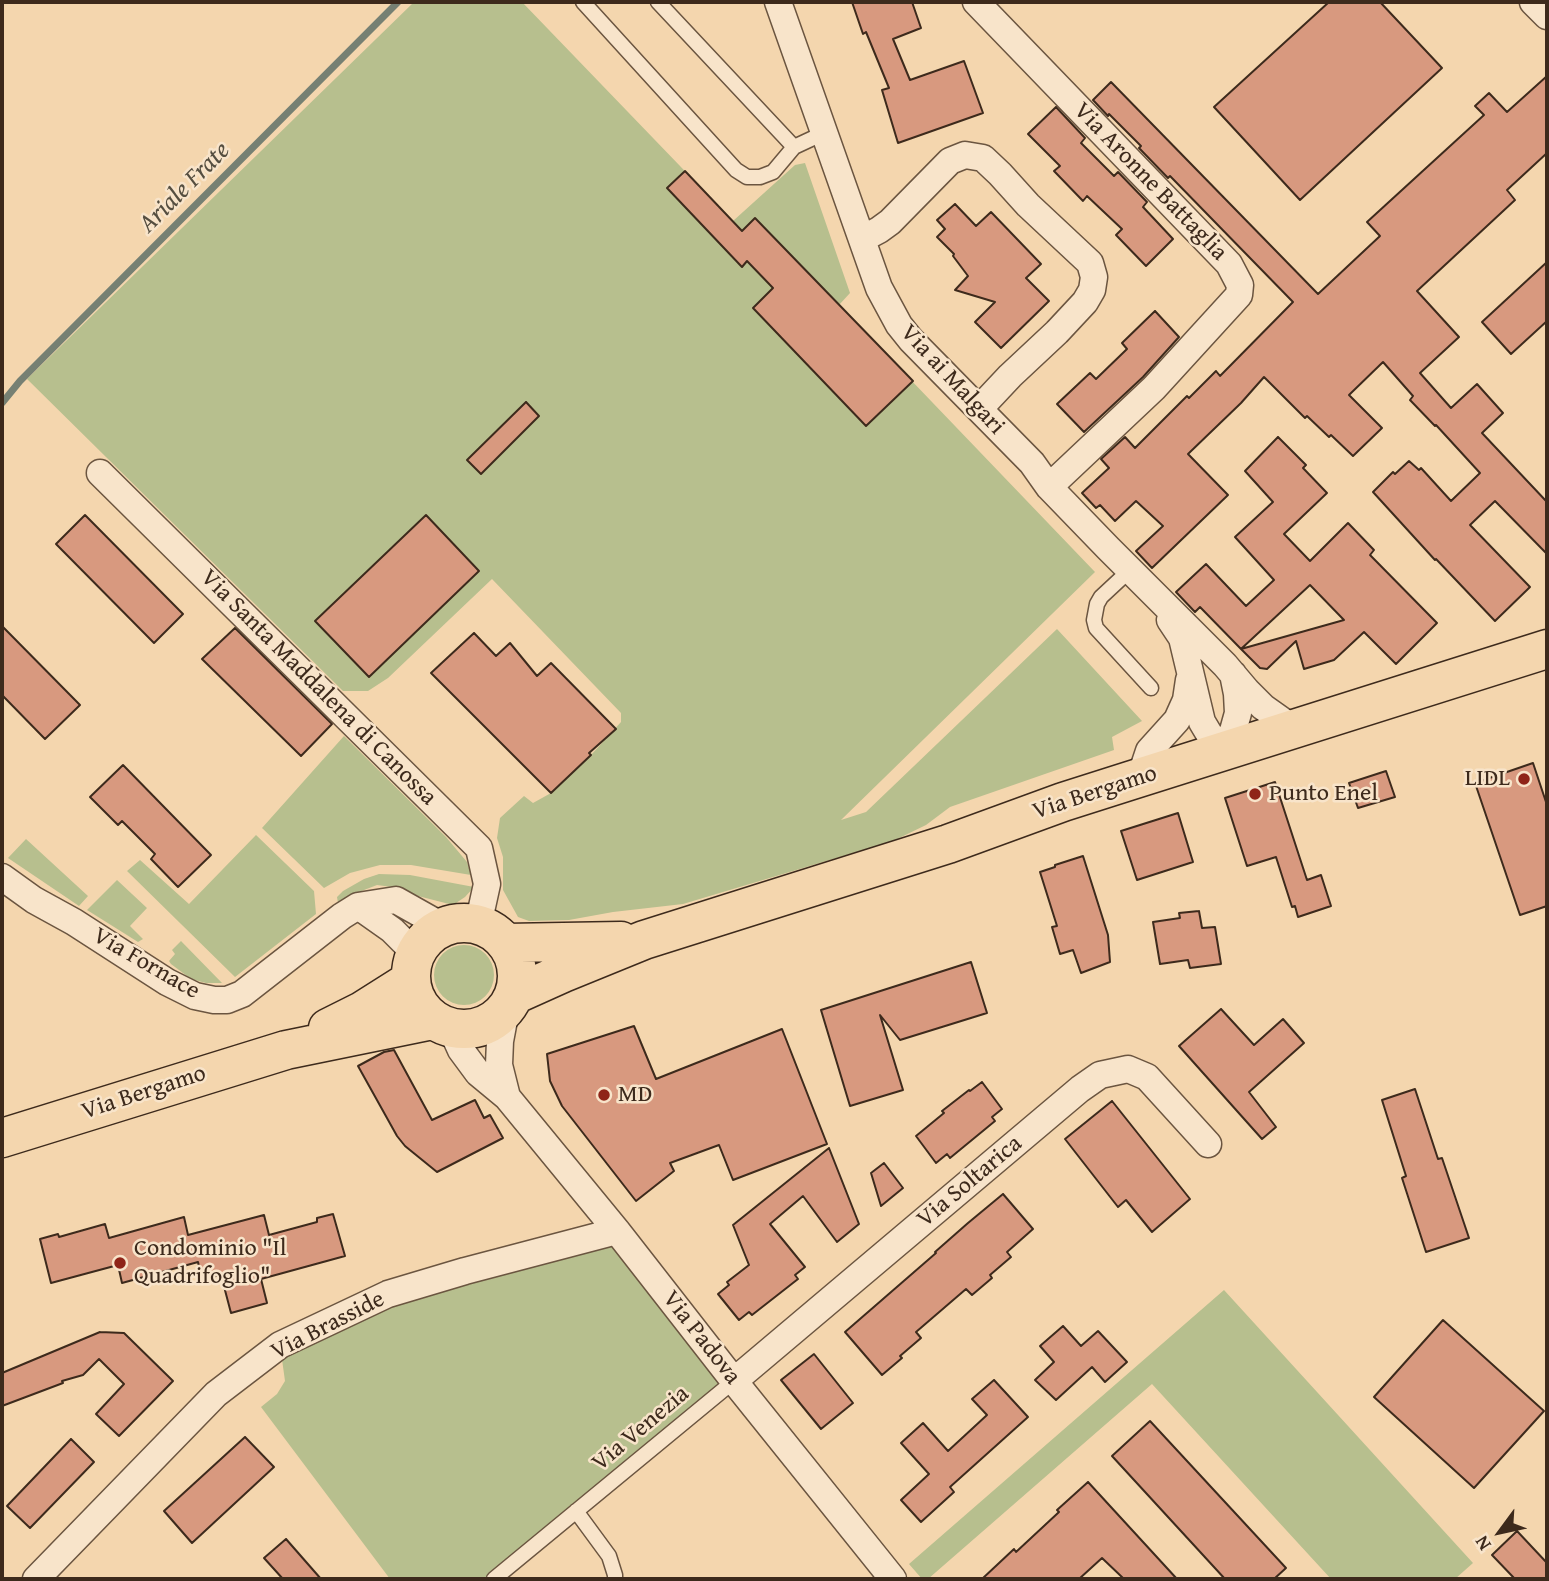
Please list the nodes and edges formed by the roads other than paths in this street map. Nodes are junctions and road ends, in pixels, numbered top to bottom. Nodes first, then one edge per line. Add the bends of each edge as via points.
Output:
1 (583, 2) edge
2 (658, 2) edge
3 (778, 2) edge
4 (976, 2) edge
5 (1533, 2) edge
6 (1547, 16) edge
7 (824, 133) junction
8 (794, 147) junction
9 (862, 239) junction
10 (979, 409) junction
11 (100, 473) dead end
12 (1049, 487) junction
13 (1130, 570) junction
14 (1154, 595) junction
15 (1547, 649) edge
16 (1233, 674) junction
17 (1190, 675) junction
18 (1151, 688) dead end
19 (1294, 729) junction
20 (1220, 752) junction
21 (1140, 778) junction
22 (5, 883) edge
23 (358, 906) junction
24 (476, 932) junction
25 (644, 940) junction
26 (413, 967) junction
27 (510, 1002) junction
28 (442, 1024) junction
29 (286, 1050) junction
30 (508, 1097) junction
31 (2, 1138) edge
32 (1208, 1144) dead end
33 (617, 1231) junction
34 (734, 1381) junction
35 (576, 1511) junction
36 (37, 1579) edge
37 (494, 1579) edge
38 (615, 1579) edge
39 (893, 1579) edge

1 - 8 lane via 736,170 747,177 774,172
2 - 8 lane
3 - 7 street, Via ai Malgari
4 - 12 street, Via Aronne Battaglia via 1229,264 1240,285 1240,295 1154,388
5 - 6 street
7 - 8 lane
7 - 9 street, Via ai Malgari
9 - 10 street, Via ai Malgari via 879,288 899,325
9 - 10 street via 890,222 950,161 965,155 983,158 1090,263 1094,276 1085,302
10 - 12 street, Via ai Malgari
11 - 24 street, Via Santa Maddalena di Canossa via 480,848 487,884
12 - 13 street, Via ai Malgari
13 - 14 street, Via ai Malgari
13 - 18 lane via 1101,597 1094,620 1096,628
14 - 16 street, Via ai Malgari
14 - 17 street, Via ai Malgari via 1182,638
15 - 19 main road, Via Bergamo
16 - 19 street, Via ai Malgari via 1263,707
16 - 20 street via 1238,713
17 - 20 street, Via ai Malgari via 1202,722
17 - 21 street, Via ai Malgari via 1177,720 1149,751
19 - 20 main road, Via Bergamo
20 - 21 main road, Via Bergamo
21 - 25 main road, Via Bergamo
22 - 23 street, Via Fornace via 167,982 214,1000 242,994
23 - 24 street, Via Fornace via 396,900
23 - 26 street via 392,930
24 - 25 main road, Via Bergamo
24 - 26 main road, Via Bergamo via 428,937
24 - 27 main road via 515,959 517,977
25 - 27 main road, Via Bergamo
26 - 28 main road via 414,995 422,1009
26 - 29 main road, Via Bergamo via 362,1012
27 - 28 main road, Via Bergamo via 495,1020 481,1027 466,1030
27 - 30 street, Via Padova via 499,1041 499,1065
28 - 29 main road, Via Bergamo
28 - 30 street, Via Padova via 478,1073
29 - 31 main road, Via Bergamo
30 - 33 street, Via Padova
32 - 34 street, Via Soltarica via 1147,1077 1128,1069 1100,1075
33 - 34 street, Via Padova
33 - 36 street, Via Brasside via 388,1294 280,1345 216,1394
34 - 35 lane, Via Venezia
34 - 39 street, Via Padova
35 - 37 lane, Via Venezia
35 - 38 lane via 609,1556

